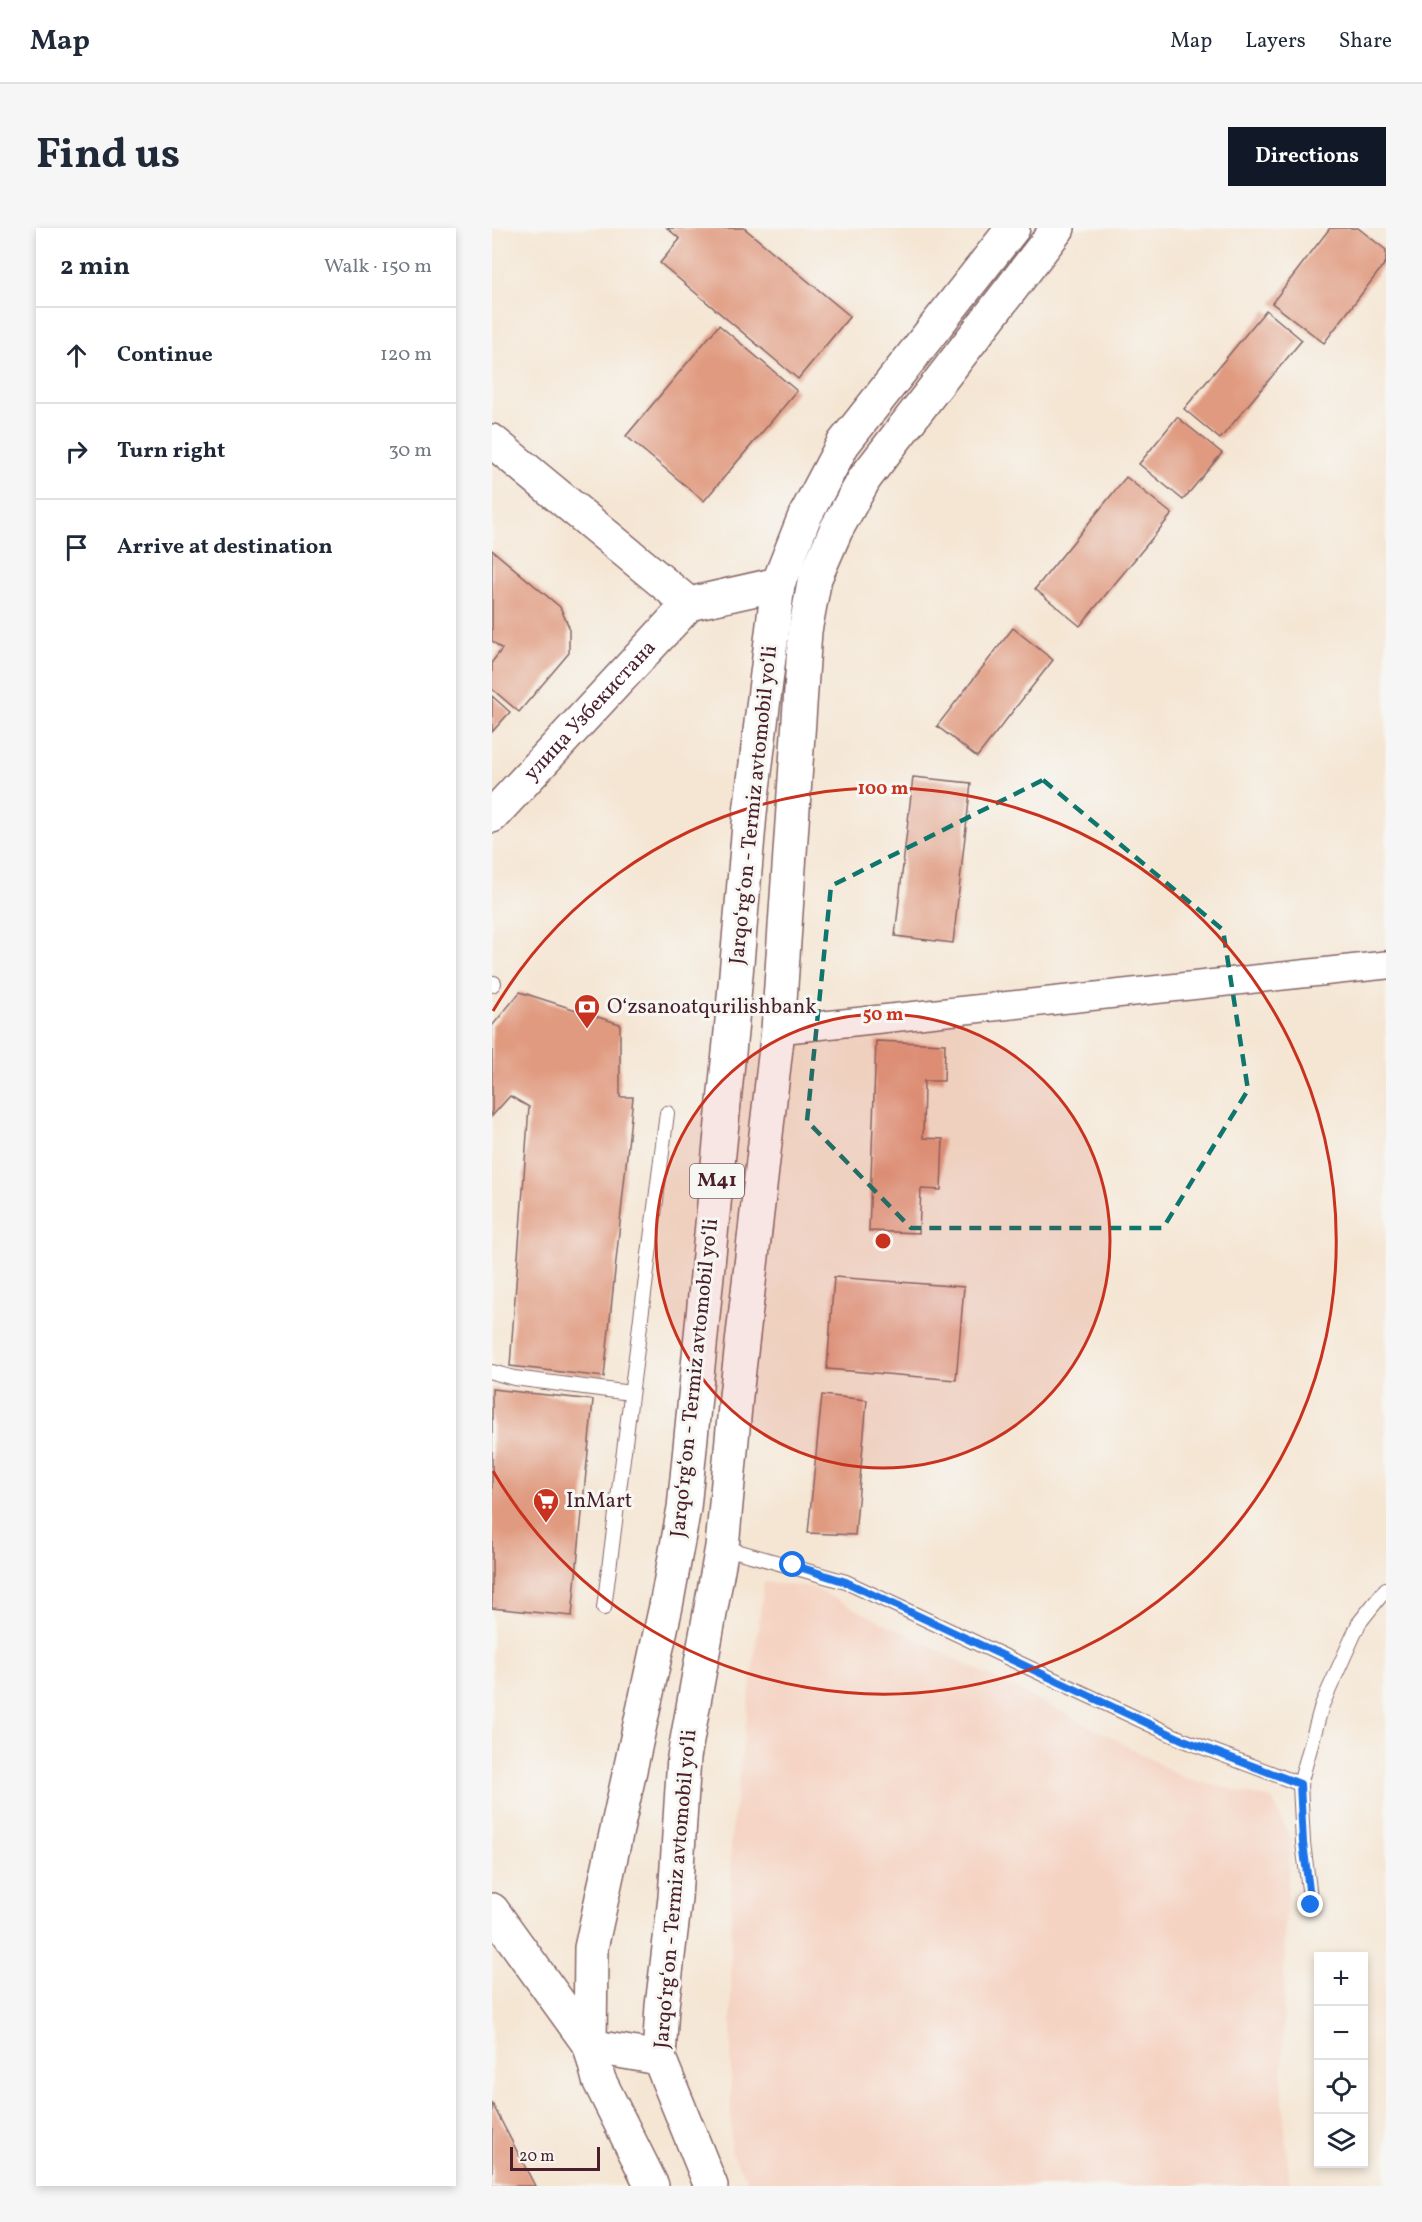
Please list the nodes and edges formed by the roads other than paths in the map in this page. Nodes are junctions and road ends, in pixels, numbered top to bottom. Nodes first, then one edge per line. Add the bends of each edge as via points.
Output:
1 (1013, 228) edge
2 (1058, 228) edge
3 (492, 441) edge
4 (778, 584) junction
5 (689, 604) junction
6 (492, 816) edge
7 (1386, 965) edge
8 (778, 1030) junction
9 (667, 1113) dead end
10 (492, 1372) edge
11 (631, 1393) junction
12 (722, 1547) junction
13 (1386, 1589) edge
14 (604, 1608) dead end
15 (1300, 1784) junction
16 (1311, 1905) dead end
17 (492, 1910) edge
18 (590, 2046) junction
19 (659, 2058) junction
20 (652, 2186) edge
21 (711, 2186) edge

1 - 4 main road, Jarqoʻrgʻon - Termiz avtomobil yoʻli / M41 via 843,444 804,518
2 - 8 main road, Jarqoʻrgʻon - Termiz avtomobil yoʻli / M41 via 865,478 815,578 805,631
3 - 5 main road
4 - 5 main road
4 - 18 main road, Jarqoʻrgʻon - Termiz avtomobil yoʻli / M41 via 750,813 684,1508 591,1948
5 - 6 main road, улица Узбекистана
7 - 8 street
8 - 12 main road, Jarqoʻrgʻon - Termiz avtomobil yoʻli / M41
9 - 11 lane
10 - 11 lane
11 - 14 lane
12 - 15 lane via 846,1582 1181,1739
12 - 19 main road, Jarqoʻrgʻon - Termiz avtomobil yoʻli / M41 via 684,1757
13 - 15 lane via 1359,1623 1322,1705
15 - 16 lane
17 - 18 main road
18 - 19 main road
18 - 20 main road, Jarqoʻrgʻon - Termiz avtomobil yoʻli / M41 via 599,2080
19 - 21 main road, Jarqoʻrgʻon - Termiz avtomobil yoʻli / M41

